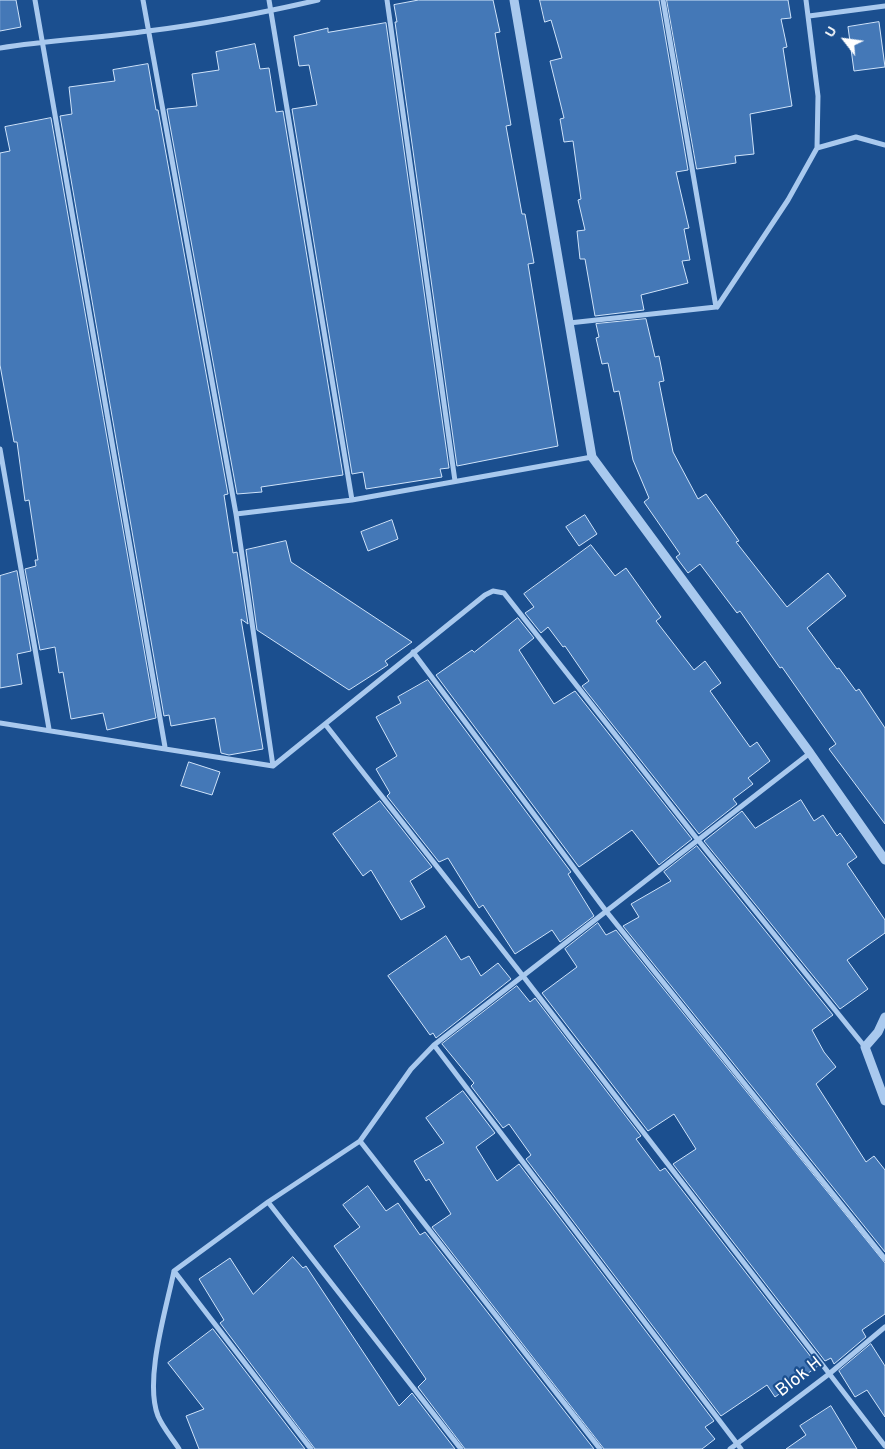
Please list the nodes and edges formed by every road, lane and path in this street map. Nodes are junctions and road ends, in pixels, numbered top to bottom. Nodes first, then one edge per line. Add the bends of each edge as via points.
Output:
1 (36, 0) edge
2 (143, 0) edge
3 (269, 0) edge
4 (318, 0) edge
5 (386, 0) edge
6 (514, 0) edge
7 (663, 0) edge
8 (806, 0) edge
9 (885, 6) edge
10 (271, 11) junction
11 (809, 16) junction
12 (148, 32) junction
13 (42, 41) junction
14 (0, 48) edge
15 (885, 145) edge
16 (818, 148) junction
17 (716, 307) junction
18 (569, 323) junction
19 (0, 449) edge
20 (592, 457) junction
21 (455, 481) junction
22 (352, 500) junction
23 (236, 514) junction
24 (413, 652) junction
25 (0, 723) edge
26 (325, 724) junction
27 (49, 729) junction
28 (165, 747) junction
29 (810, 753) junction
30 (273, 766) junction
31 (698, 840) junction
32 (885, 860) edge
33 (606, 911) junction
34 (523, 976) junction
35 (885, 1017) edge
36 (434, 1045) junction
37 (865, 1046) junction
38 (885, 1101) edge
39 (360, 1141) junction
40 (268, 1202) junction
41 (885, 1258) edge
42 (174, 1271) junction
43 (885, 1327) edge
44 (829, 1374) junction
45 (885, 1446) edge
46 (739, 1447) edge
47 (179, 1449) edge
48 (311, 1449) edge
49 (462, 1449) edge
50 (600, 1449) edge
51 (730, 1449) edge

1 - 13 street
2 - 12 street
3 - 10 street
4 - 10 street
5 - 21 street
6 - 18 street
7 - 17 street
8 - 11 street
9 - 11 street
10 - 12 street
10 - 22 street
11 - 16 street via 818,96
12 - 13 street
12 - 23 street
13 - 14 street
13 - 28 street
15 - 16 street via 856,136
16 - 17 street via 788,200
17 - 18 street
18 - 20 street
19 - 27 street
20 - 21 street
20 - 29 street
21 - 22 street
22 - 23 street
23 - 30 street
24 - 26 street
24 - 31 street via 485,595 493,591 504,593
24 - 33 street
25 - 27 street
26 - 30 street
26 - 34 street
27 - 28 street
28 - 30 street
29 - 31 street
29 - 32 street
31 - 33 street
31 - 37 street
33 - 34 street
33 - 41 street
34 - 36 street
34 - 44 street
35 - 37 street via 878,1032
36 - 39 street via 411,1069
36 - 46 street
37 - 38 street
39 - 40 street
39 - 50 street
40 - 42 street
40 - 49 street
42 - 47 street via 154,1374 154,1396 158,1417
42 - 48 street
43 - 44 street, Blok H
44 - 45 street
44 - 46 street, Blok H
46 - 51 street, Blok H

